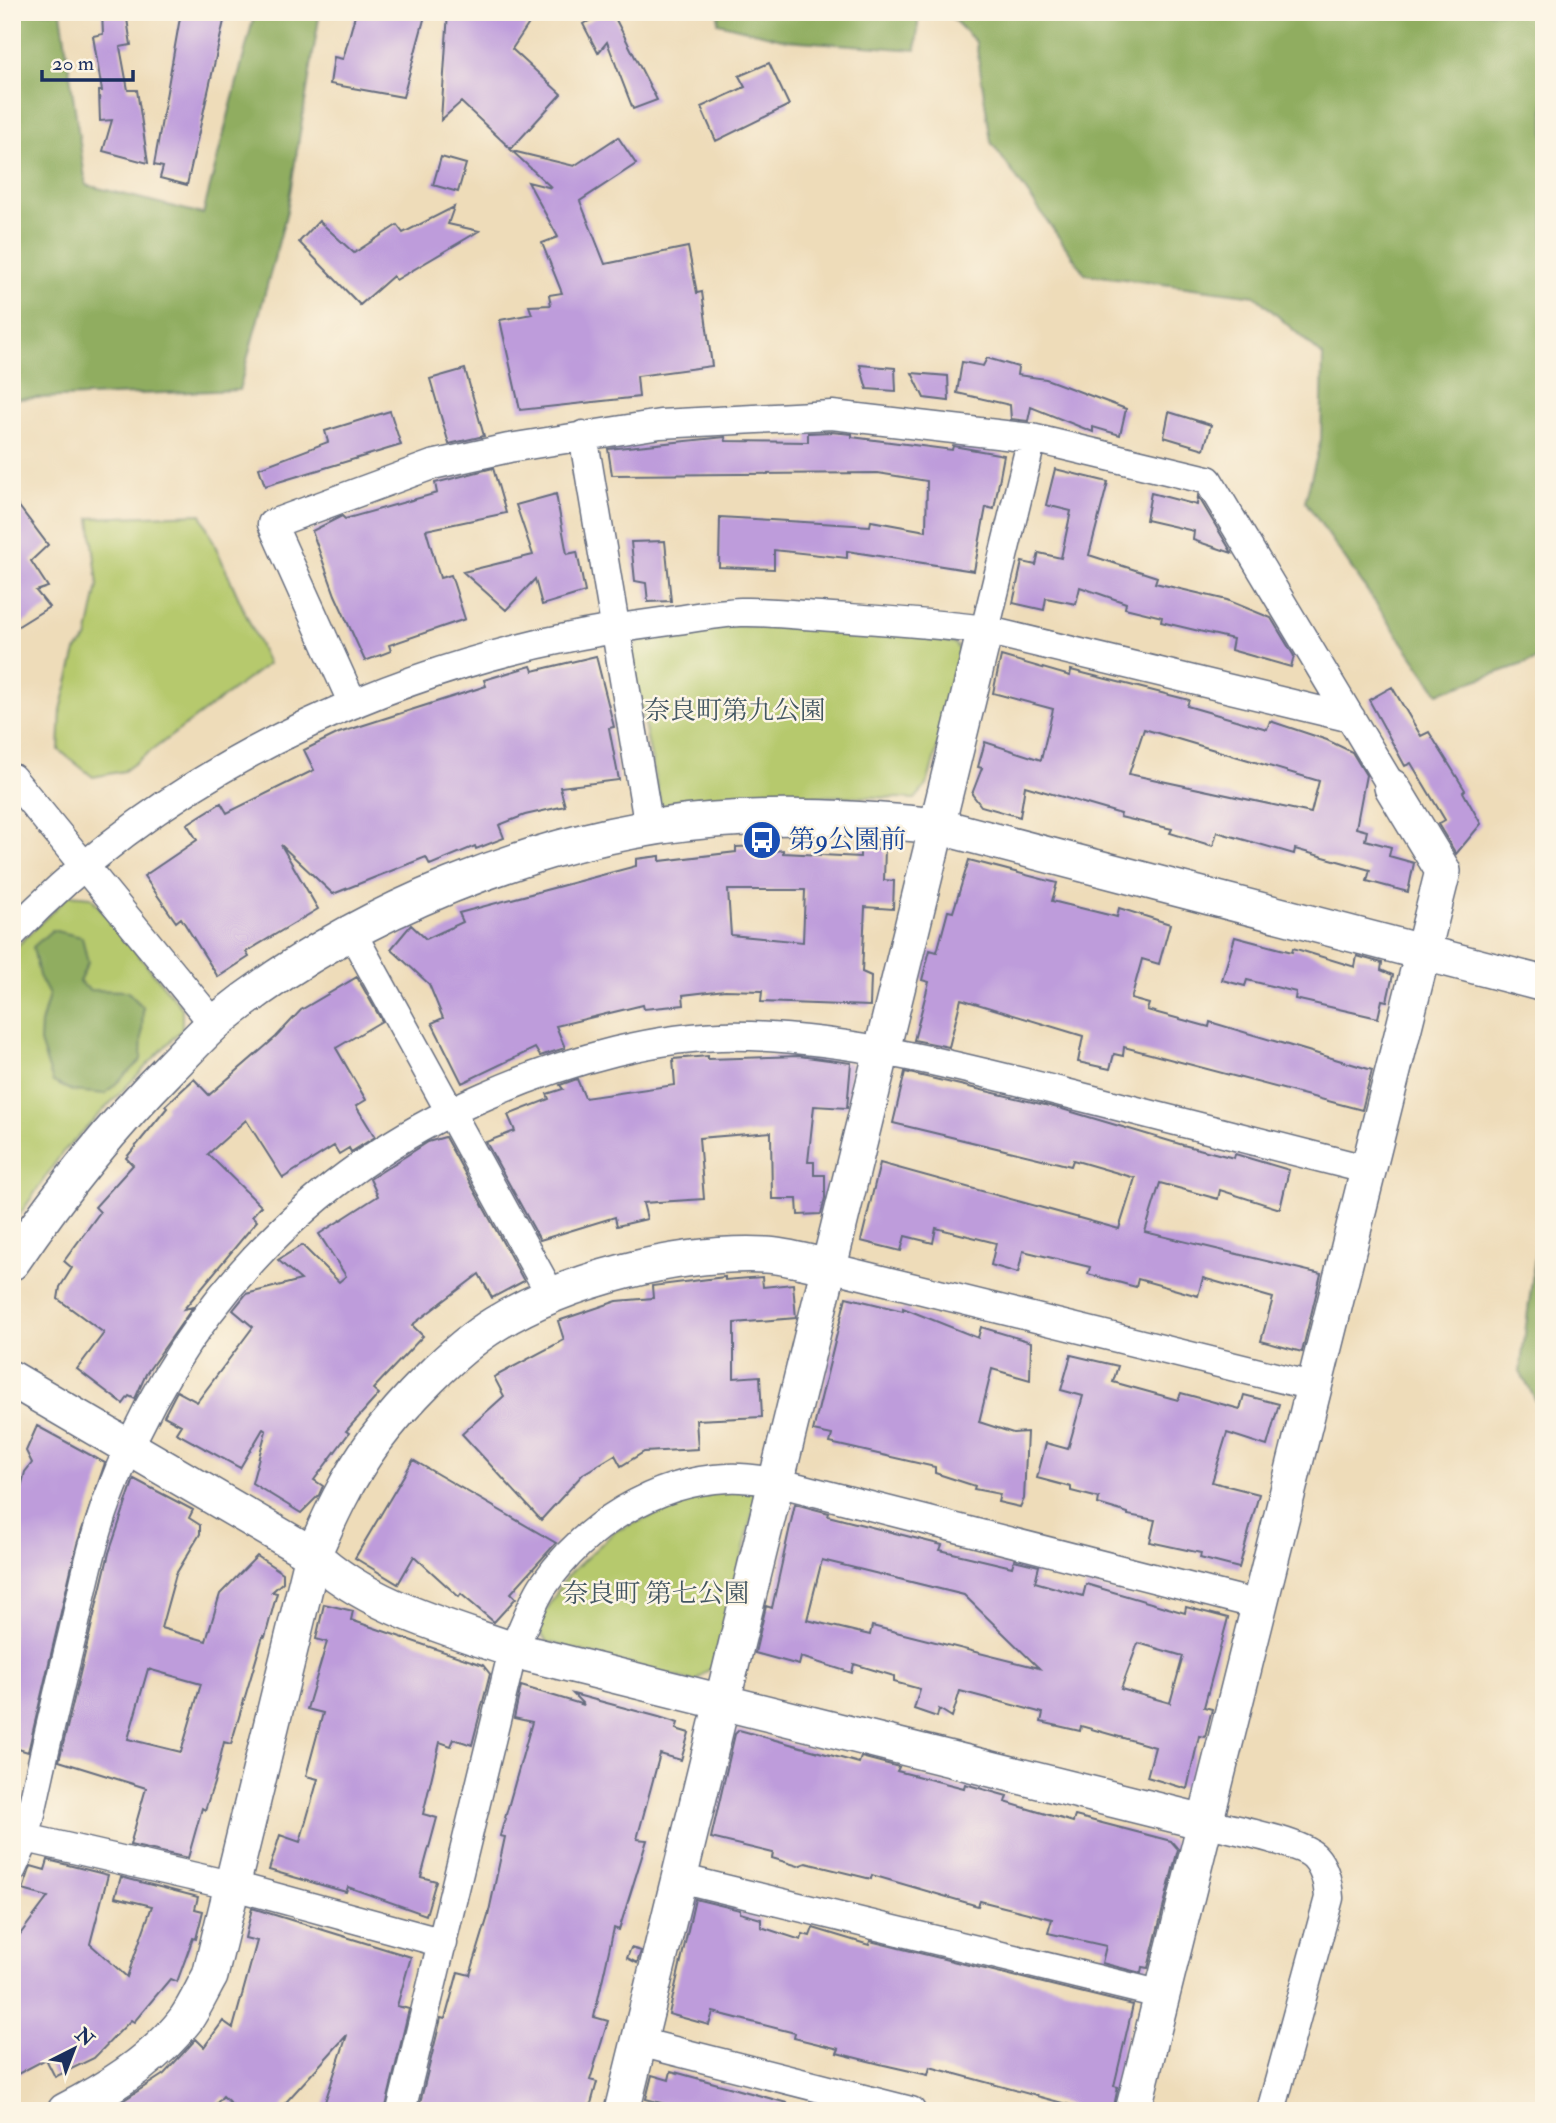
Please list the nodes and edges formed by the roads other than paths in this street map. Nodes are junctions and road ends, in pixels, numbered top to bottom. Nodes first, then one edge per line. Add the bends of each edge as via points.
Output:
1 (583, 435) junction
2 (1032, 438) junction
3 (614, 628) junction
4 (985, 631) junction
5 (353, 704) junction
6 (1351, 718) junction
7 (12, 778) edge
8 (1392, 787) joint
9 (937, 826) junction
10 (649, 828) junction
11 (85, 867) junction
12 (352, 933) junction
13 (12, 934) edge
14 (1425, 952) junction
15 (1544, 984) edge
16 (214, 1024) junction
17 (882, 1050) junction
18 (450, 1111) junction
19 (1368, 1170) junction
20 (12, 1262) edge
21 (829, 1267) junction
22 (552, 1297) junction
23 (12, 1379) edge
24 (1316, 1387) junction
25 (131, 1446) junction
26 (776, 1482) junction
27 (313, 1555) junction
28 (1259, 1605) junction
29 (513, 1650) junction
30 (722, 1703) junction
31 (1204, 1822) junction
32 (26, 1838) junction
33 (12, 1869) edge
34 (679, 1878) junction
35 (234, 1886) junction
36 (443, 1942) junction
37 (1163, 1995) junction
38 (639, 2042) junction
39 (83, 2107) edge
40 (401, 2111) edge
41 (622, 2111) edge
42 (911, 2111) edge
43 (1133, 2111) edge
44 (1271, 2111) edge

1 - 2 street via 660,424 832,415
1 - 3 street
1 - 5 street via 432,465 272,524
2 - 4 street
2 - 6 street via 1208,480
3 - 4 street via 741,612 929,622
3 - 5 street via 518,647
3 - 10 street
4 - 6 street
4 - 9 street
5 - 11 street via 283,736 200,783
6 - 8 street
7 - 11 street
8 - 14 street via 1443,871
9 - 10 street via 857,818 715,820
9 - 14 street
9 - 17 street
10 - 12 street via 528,857 441,890
11 - 13 street
11 - 16 street
12 - 16 street via 262,987
12 - 18 street
14 - 15 street
14 - 19 street
16 - 20 street via 82,1166
17 - 18 street via 746,1035 662,1043 523,1079
17 - 19 street
17 - 21 street
18 - 22 street
18 - 25 street via 359,1164 271,1237 213,1304 158,1390
19 - 24 street
21 - 22 street via 768,1255 700,1258 628,1271
21 - 24 street
21 - 26 street
22 - 27 street via 494,1325 422,1385 373,1443 339,1497
23 - 25 street
24 - 28 street
25 - 27 street
25 - 32 street via 107,1501 90,1562
26 - 28 street
26 - 29 street via 729,1478 677,1487 604,1521 542,1587
26 - 30 street
27 - 29 street via 332,1573 411,1615
27 - 35 street
28 - 31 street
29 - 30 street
29 - 36 street
30 - 31 street
30 - 34 street
31 - 37 street
31 - 44 street via 1313,1854 1328,1884 1329,1898
32 - 33 street
32 - 35 street
34 - 37 street
34 - 38 street
35 - 36 street
35 - 39 street via 210,1976 186,2018 159,2048
36 - 40 street
37 - 43 street
38 - 41 street
38 - 42 street

